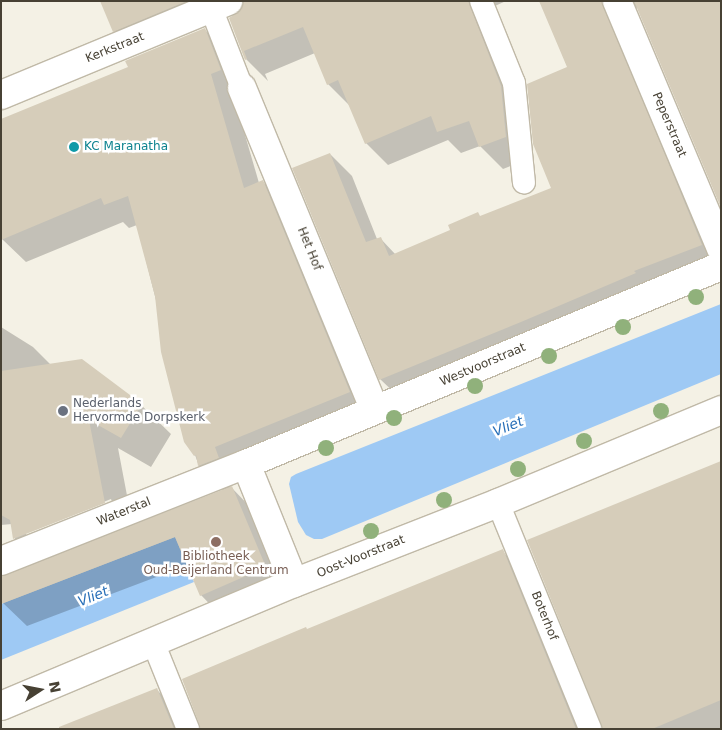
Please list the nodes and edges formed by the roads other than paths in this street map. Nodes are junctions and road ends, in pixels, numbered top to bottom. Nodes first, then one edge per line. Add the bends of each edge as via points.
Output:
1 (481, 1) edge
2 (617, 1) edge
3 (219, 5) edge
4 (242, 88) joint
5 (1, 95) edge
6 (524, 183) dead end
7 (721, 249) edge
8 (721, 266) edge
9 (375, 410) junction
10 (721, 410) edge
11 (246, 464) junction
12 (498, 503) junction
13 (1, 561) edge
14 (294, 583) junction
15 (154, 642) junction
16 (1, 706) edge
17 (188, 729) edge
18 (590, 729) edge

1 - 6 lane via 514,82
2 - 7 street, Peperstraat
3 - 4 lane
3 - 5 street, Kerkstraat
4 - 9 street, Het Hof
8 - 9 street, Westvoorstraat
9 - 11 street, Westvoorstraat
10 - 12 street, Oost-Voorstraat
11 - 13 street, Waterstal
11 - 14 street
12 - 14 street, Oost-Voorstraat
12 - 18 lane, Boterhof
14 - 15 street, Oost-Voorstraat
15 - 16 street, Oost-Voorstraat
15 - 17 lane

